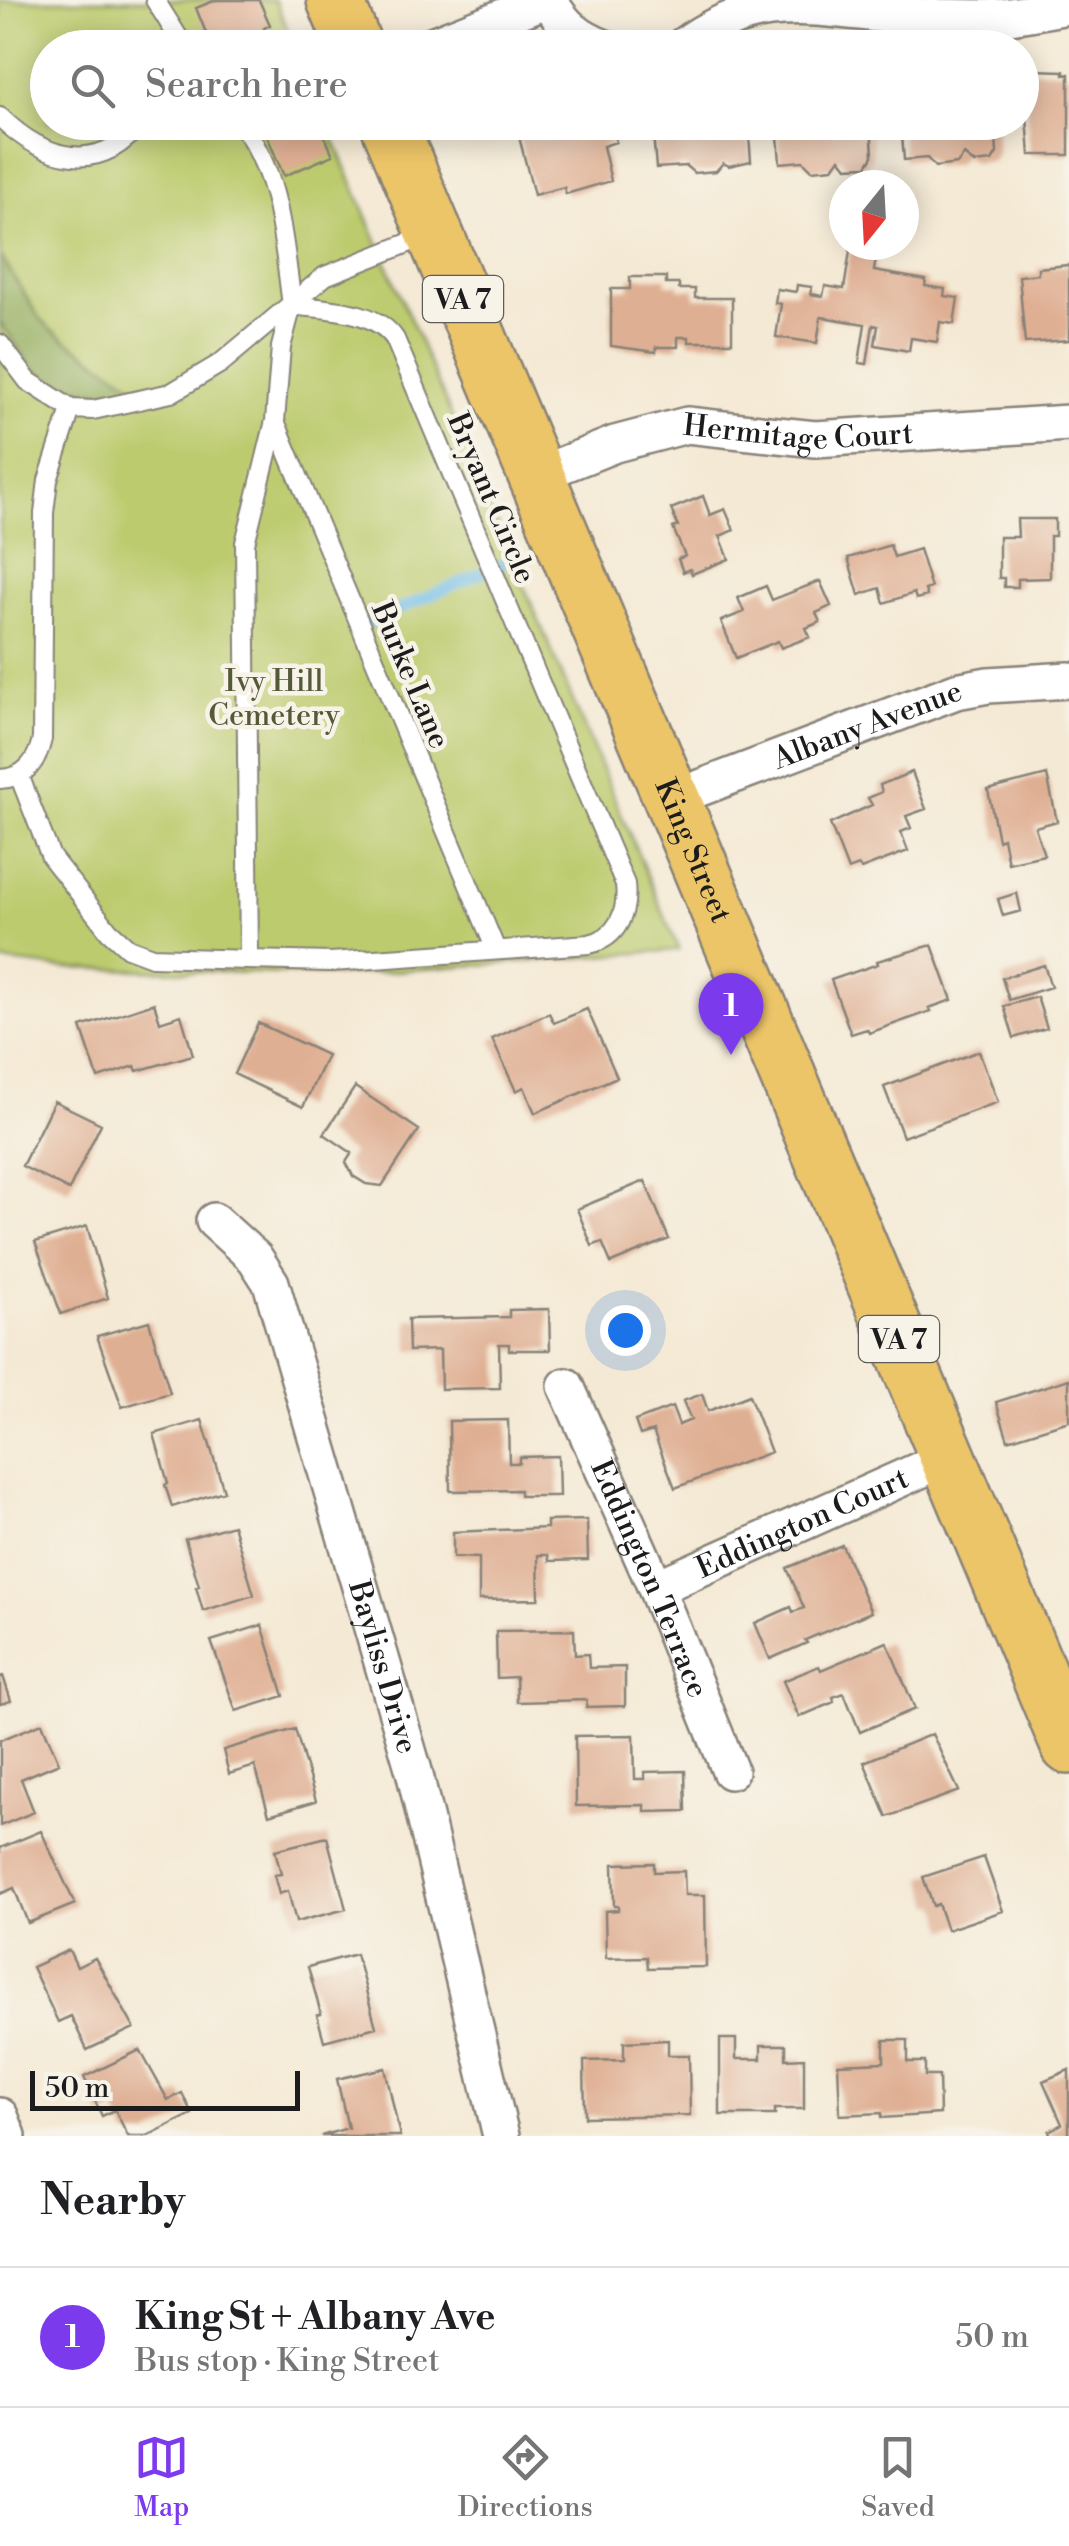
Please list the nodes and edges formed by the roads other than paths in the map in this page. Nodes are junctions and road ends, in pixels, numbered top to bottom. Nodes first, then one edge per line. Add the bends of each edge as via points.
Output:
1 (335, 0) edge
2 (548, 0) edge
3 (160, 1) edge
4 (1069, 6) edge
5 (172, 30) edge
6 (348, 30) edge
7 (470, 30) edge
8 (572, 30) edge
9 (700, 30) edge
10 (0, 117) edge
11 (30, 140) edge
12 (30, 140) edge
13 (121, 140) edge
14 (253, 140) edge
15 (396, 140) edge
16 (435, 233) junction
17 (292, 305) junction
18 (0, 344) edge
19 (71, 409) junction
20 (275, 420) junction
21 (1069, 423) edge
22 (537, 475) junction
23 (1069, 680) edge
24 (20, 775) junction
25 (0, 779) edge
26 (671, 799) junction
27 (496, 950) junction
28 (249, 960) junction
29 (214, 1221) dead end
30 (566, 1386) dead end
31 (949, 1457) junction
32 (656, 1588) junction
33 (1069, 1746) edge
34 (730, 1772) dead end
35 (0, 2116) edge
36 (8, 2136) edge
37 (500, 2136) edge

1 - 6 main road
2 - 7 street
2 - 8 street
3 - 5 lane
4 - 9 street via 989,18 758,6
10 - 11 lane
12 - 13 lane via 74,156 94,155
14 - 17 lane via 278,199
15 - 16 main road, King Street / VA 7
16 - 17 lane via 334,271
16 - 22 main road, King Street / VA 7
17 - 19 lane via 216,367 171,393
17 - 20 lane
17 - 27 lane, Bryant Circle via 370,318 395,339 624,884 620,920 605,939
18 - 19 lane via 28,381
19 - 24 lane via 44,504 42,739 35,761
20 - 27 lane, Burke Lane
20 - 28 lane via 245,543
21 - 22 street, Hermitage Court via 815,439 687,425
22 - 26 main road, King Street / VA 7
23 - 26 street, Albany Avenue via 956,691
24 - 25 lane
24 - 28 lane, Bryant Circle via 52,858 122,943 152,957
26 - 31 main road, King Street / VA 7
27 - 28 lane, Bryant Circle via 314,963
29 - 37 street, Bayliss Drive via 255,1258 271,1283 414,1771
30 - 32 street, Eddington Terrace
31 - 32 street, Eddington Court
31 - 33 main road, King Street / VA 7
32 - 34 street, Eddington Terrace
35 - 36 street

